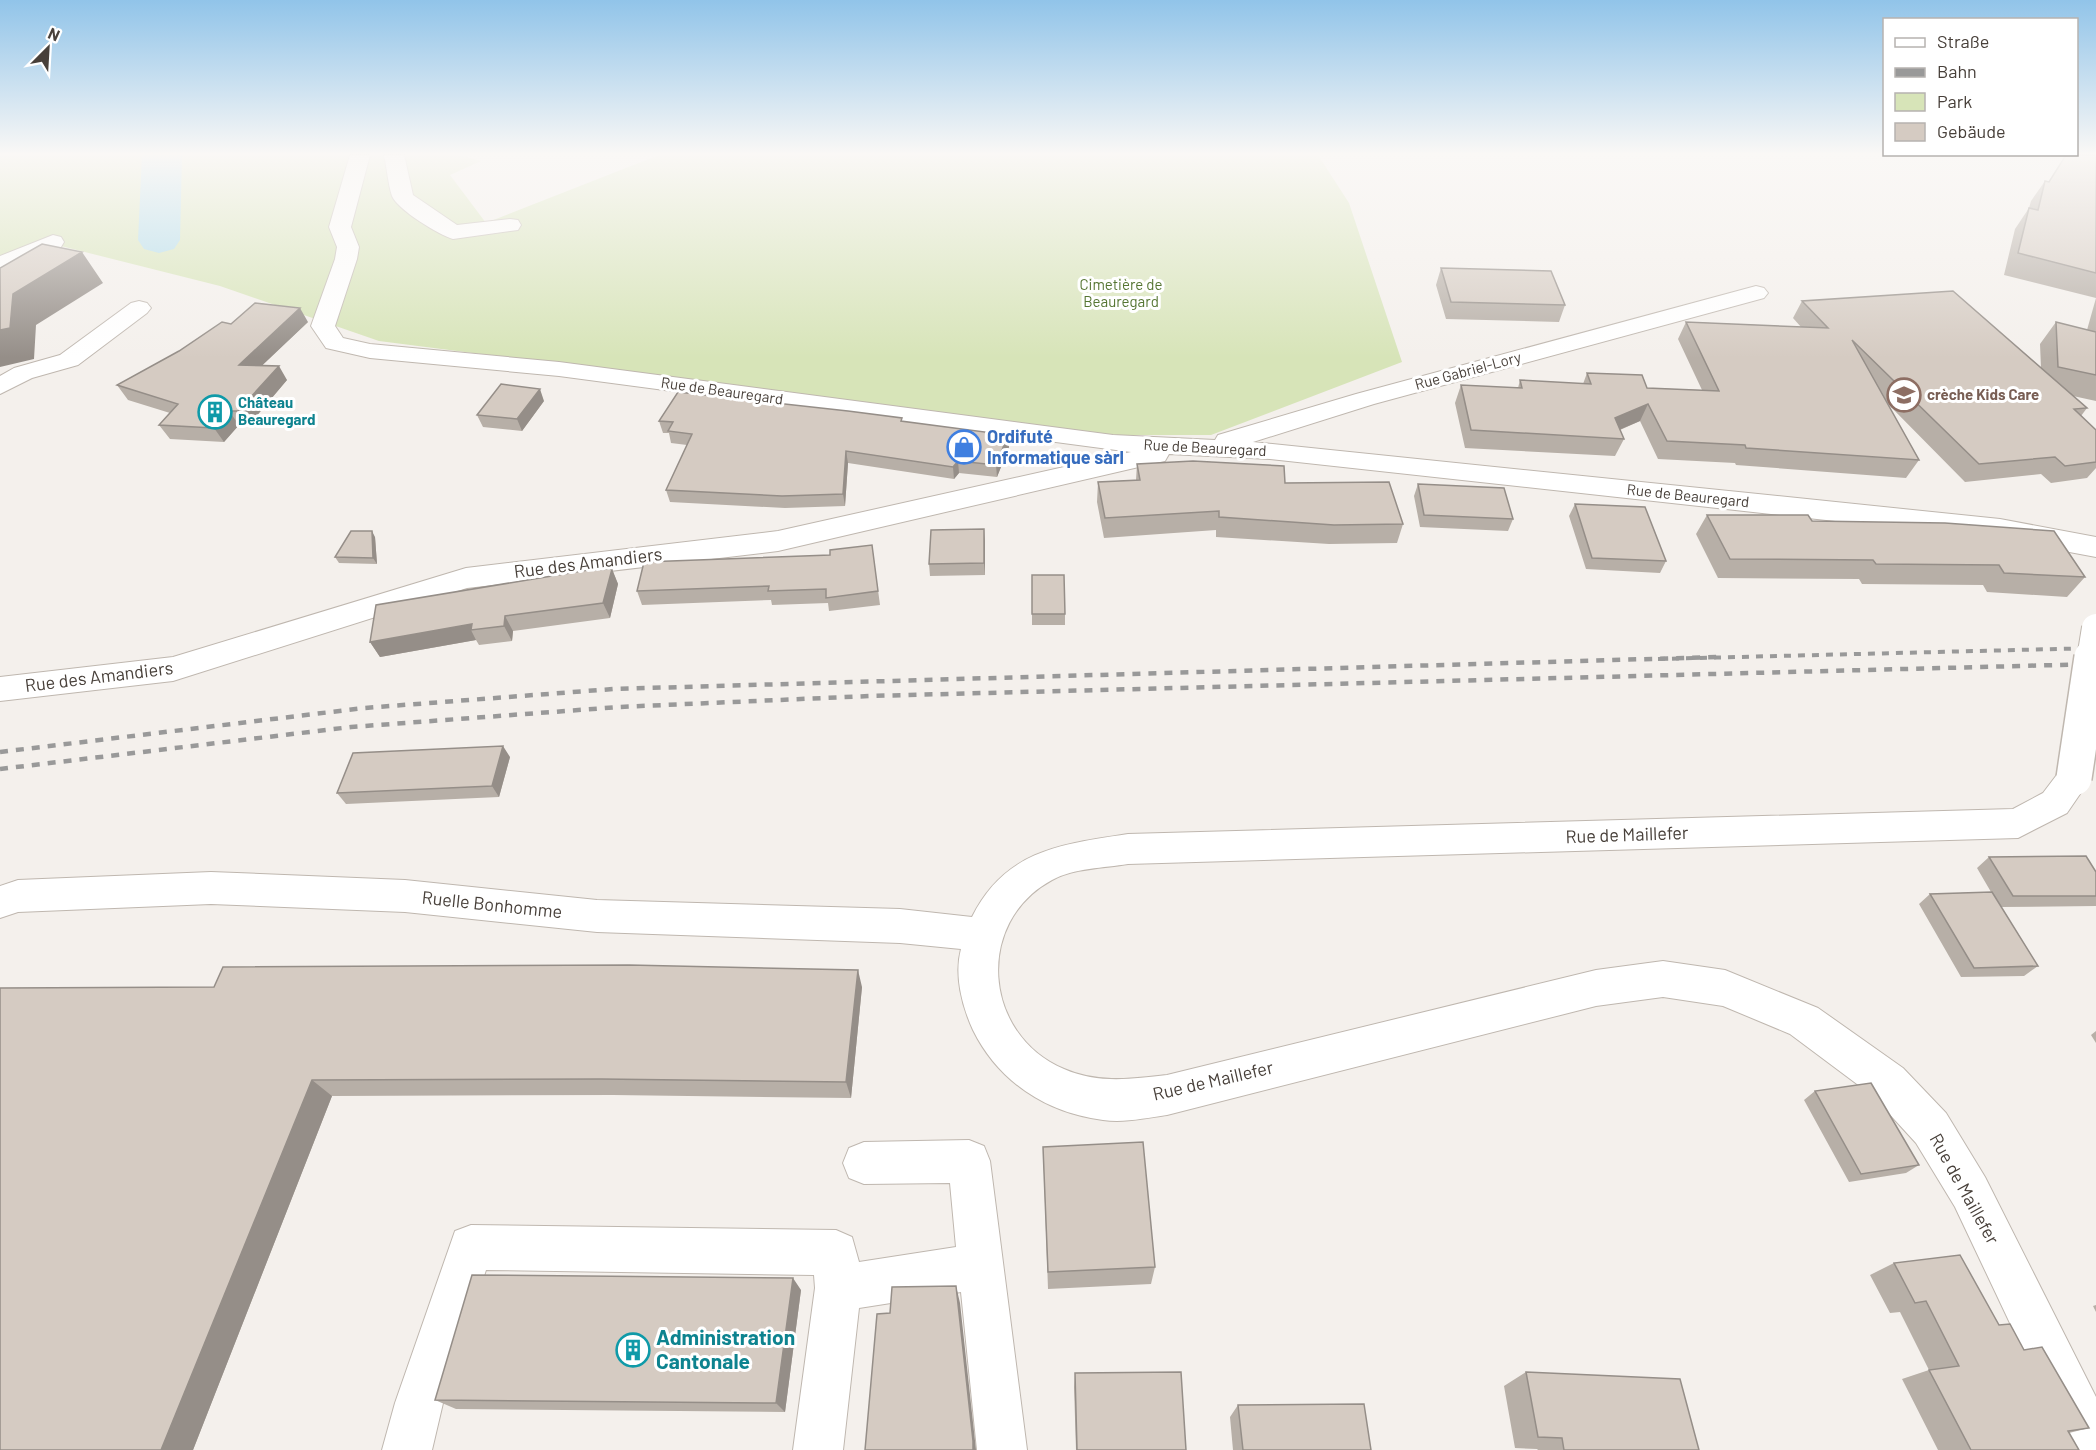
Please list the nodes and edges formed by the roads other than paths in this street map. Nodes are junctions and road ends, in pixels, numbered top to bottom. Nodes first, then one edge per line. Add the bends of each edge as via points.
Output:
1 (341, 223) edge
2 (438, 223) edge
3 (510, 225) dead end
4 (53, 242) dead end
5 (0, 264) edge
6 (1756, 293) dead end
7 (139, 308) dead end
8 (0, 386) edge
9 (1181, 448) junction
10 (2096, 547) edge
11 (2096, 628) edge
12 (0, 689) edge
13 (0, 902) edge
14 (984, 935) junction
15 (864, 1163) dead end
16 (981, 1266) junction
17 (838, 1288) junction
18 (407, 1450) edge
19 (818, 1450) edge
20 (1002, 1450) edge
21 (2096, 1450) edge

1 - 9 street, Rue de Beauregard via 348,247 346,259 323,326 335,343 370,351 559,369 1113,443
2 - 3 street via 453,232
4 - 5 street
6 - 9 street, Rue Gabriel-Lory via 1365,399 1244,437
7 - 8 street via 69,360 22,373
9 - 10 street, Rue de Beauregard via 1270,451 2000,529
9 - 12 street, Rue des Amandiers via 778,541 466,578 173,669
11 - 14 street, Rue de Maillefer, bridge via 2074,778 2055,803 2018,823 1128,849 1061,860 1029,874 1004,896
13 - 14 street, Ruelle Bonhomme via 18,896 211,888 405,896 597,916 900,926
14 - 21 street, Rue de Maillefer via 976,971 983,1012 1006,1052 1047,1083 1103,1100 1167,1095 1596,988 1663,979 1725,988 1803,1021 1888,1082 1931,1128 1970,1191
15 - 16 street via 969,1161
16 - 17 street
16 - 20 street
17 - 18 street via 837,1253 471,1247 418,1403
17 - 19 street

